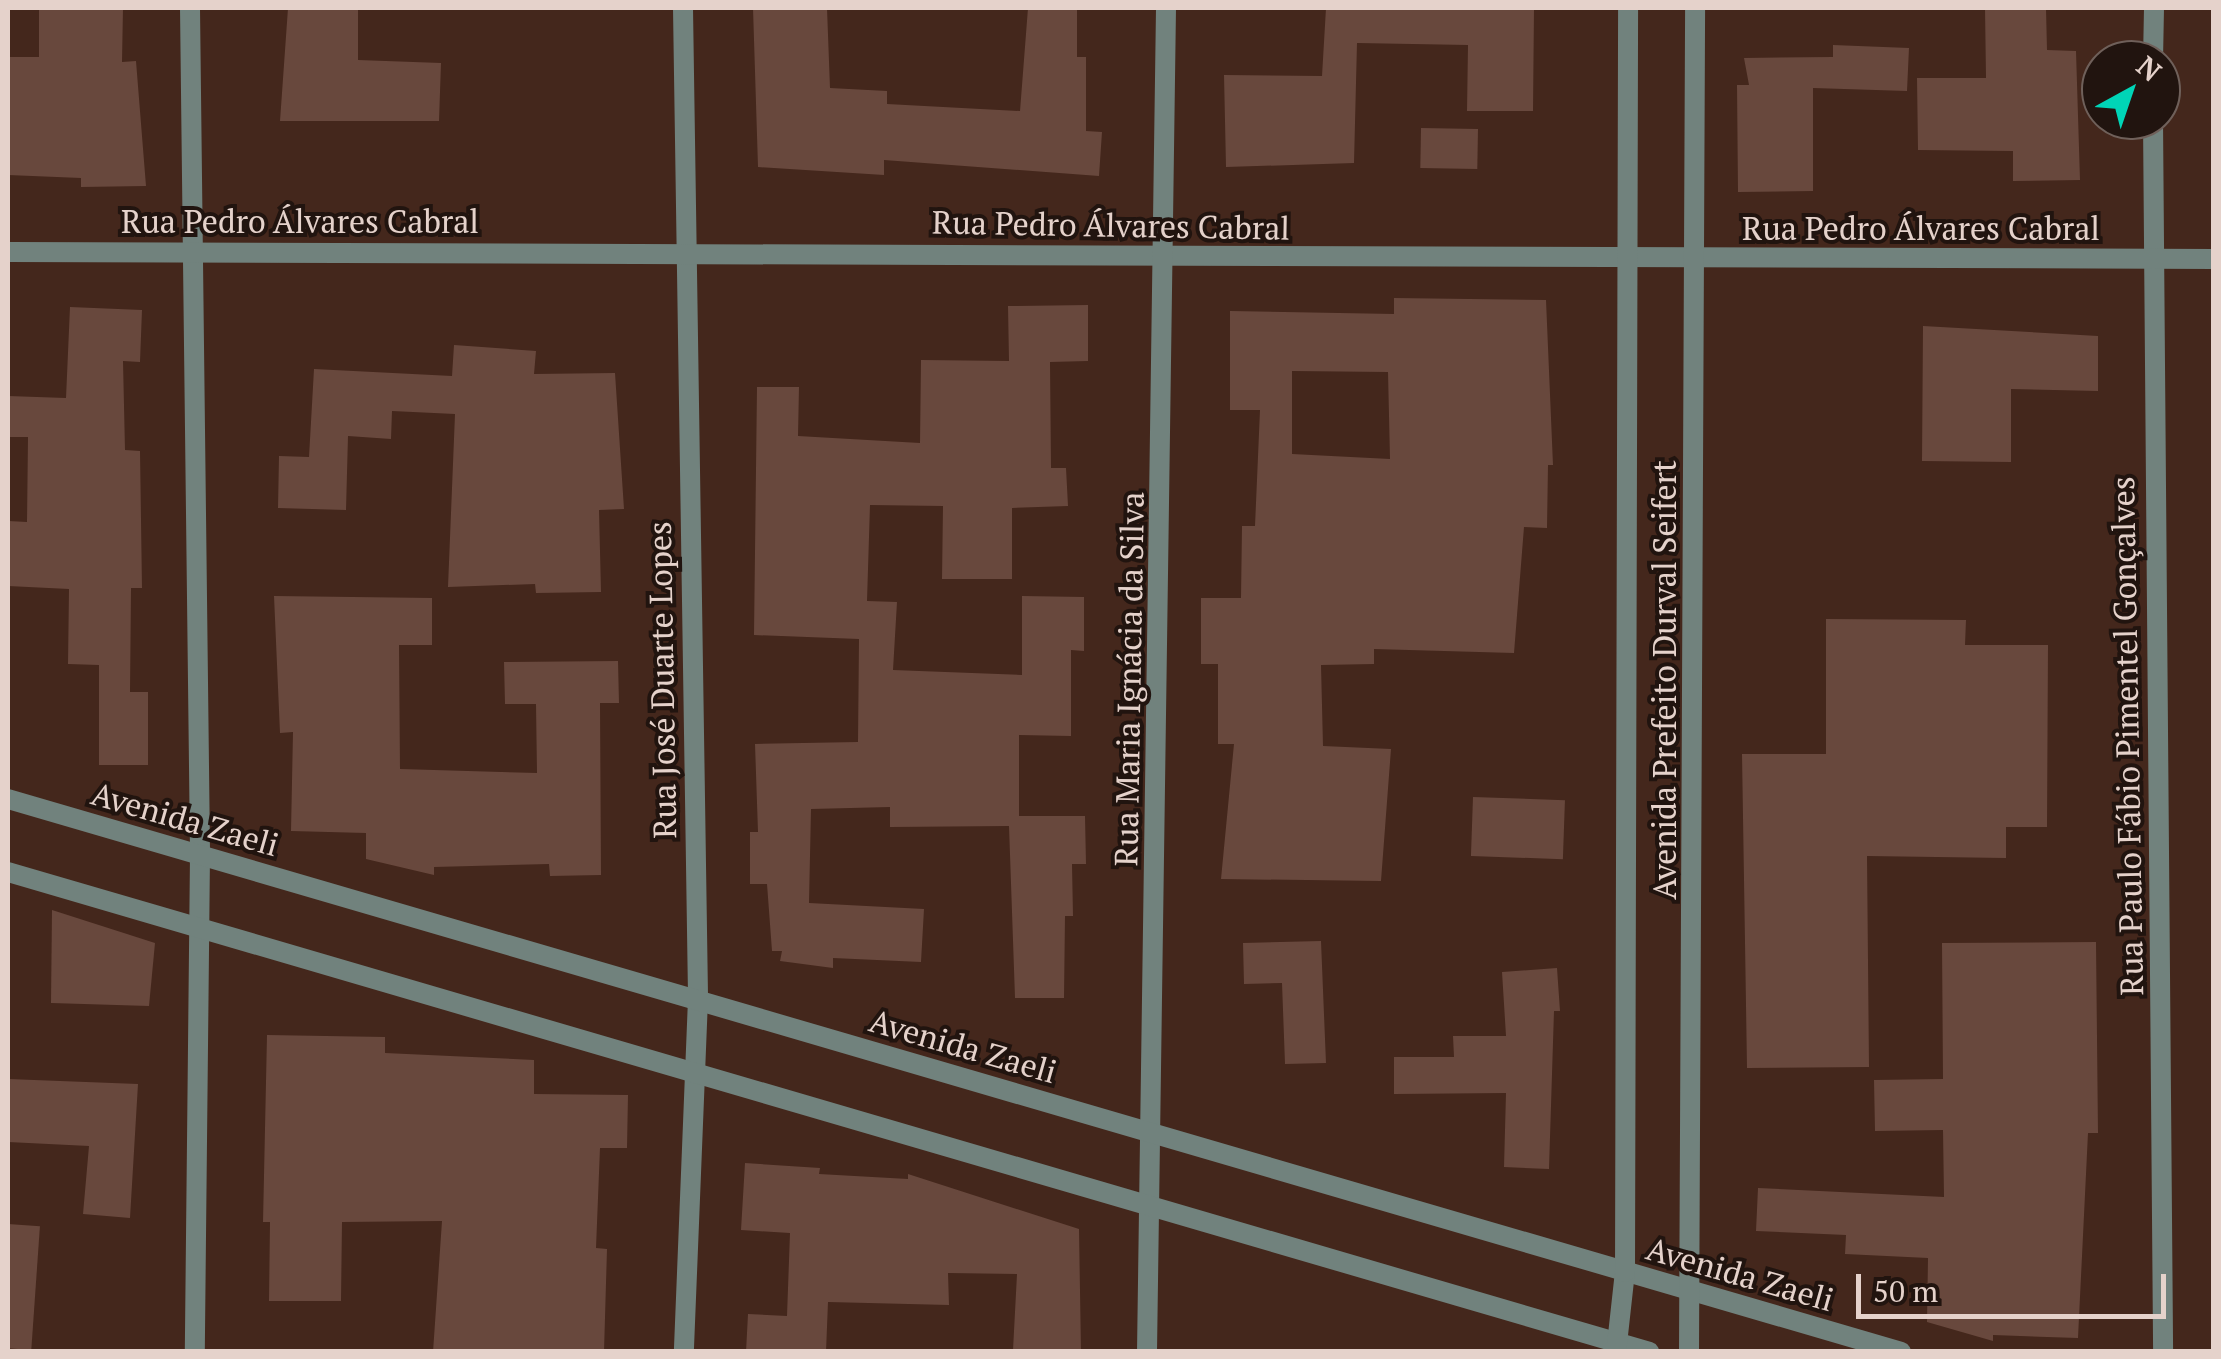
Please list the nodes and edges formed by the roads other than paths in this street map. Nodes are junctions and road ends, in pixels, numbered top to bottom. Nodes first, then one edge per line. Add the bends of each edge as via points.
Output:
1 (190, 8) edge
2 (684, 8) edge
3 (1166, 8) edge
4 (1628, 8) edge
5 (1695, 8) edge
6 (2154, 8) edge
7 (2154, 40) edge
8 (2153, 140) edge
9 (684, 250) junction
10 (8, 252) edge
11 (190, 252) junction
12 (1167, 257) junction
13 (1626, 258) junction
14 (1694, 258) junction
15 (2152, 259) junction
16 (2214, 260) edge
17 (8, 799) edge
18 (200, 855) junction
19 (8, 872) edge
20 (201, 930) junction
21 (698, 999) junction
22 (696, 1071) junction
23 (1150, 1132) junction
24 (1148, 1203) junction
25 (1625, 1272) junction
26 (1694, 1290) junction
27 (1617, 1344) junction
28 (195, 1352) edge
29 (684, 1352) edge
30 (1147, 1352) edge
31 (1648, 1352) edge
32 (1689, 1352) edge
33 (1901, 1352) edge
34 (2163, 1352) edge

1 - 11 street
2 - 9 street, Rua José Duarte Lopes
3 - 12 street, Rua Maria Ignácia da Silva
4 - 13 street, Avenida Prefeito Durval Seifert
5 - 14 street, Avenida Prefeito Durval Seifert
6 - 7 street
8 - 15 street, Rua Paulo Fábio Pimentel Gonçalves
9 - 11 street, Rua Pedro Álvares Cabral
9 - 12 street, Rua Pedro Álvares Cabral
9 - 21 street, Rua José Duarte Lopes
10 - 11 street, Rua Pedro Álvares Cabral
11 - 18 street
12 - 13 street, Rua Pedro Álvares Cabral
12 - 23 street, Rua Maria Ignácia da Silva
13 - 14 street, Rua Pedro Álvares Cabral
13 - 25 street, Avenida Prefeito Durval Seifert
14 - 15 street, Rua Pedro Álvares Cabral
14 - 26 street, Avenida Prefeito Durval Seifert
15 - 16 street, Rua Pedro Álvares Cabral
15 - 34 street, Rua Paulo Fábio Pimentel Gonçalves
17 - 18 street, Avenida Zaeli
18 - 20 street
18 - 21 street, Avenida Zaeli
19 - 20 street
20 - 22 street
20 - 28 street
21 - 22 street, Rua José Duarte Lopes
21 - 23 street, Avenida Zaeli
22 - 24 street
22 - 29 street, Rua José Duarte Lopes
23 - 24 street, Rua Maria Ignácia da Silva
23 - 25 street, Avenida Zaeli
24 - 27 street
24 - 30 street, Rua Maria Ignácia da Silva
25 - 26 street, Avenida Zaeli
25 - 27 street, Avenida Prefeito Durval Seifert
26 - 32 street, Avenida Prefeito Durval Seifert
26 - 33 street, Avenida Zaeli
27 - 31 street

